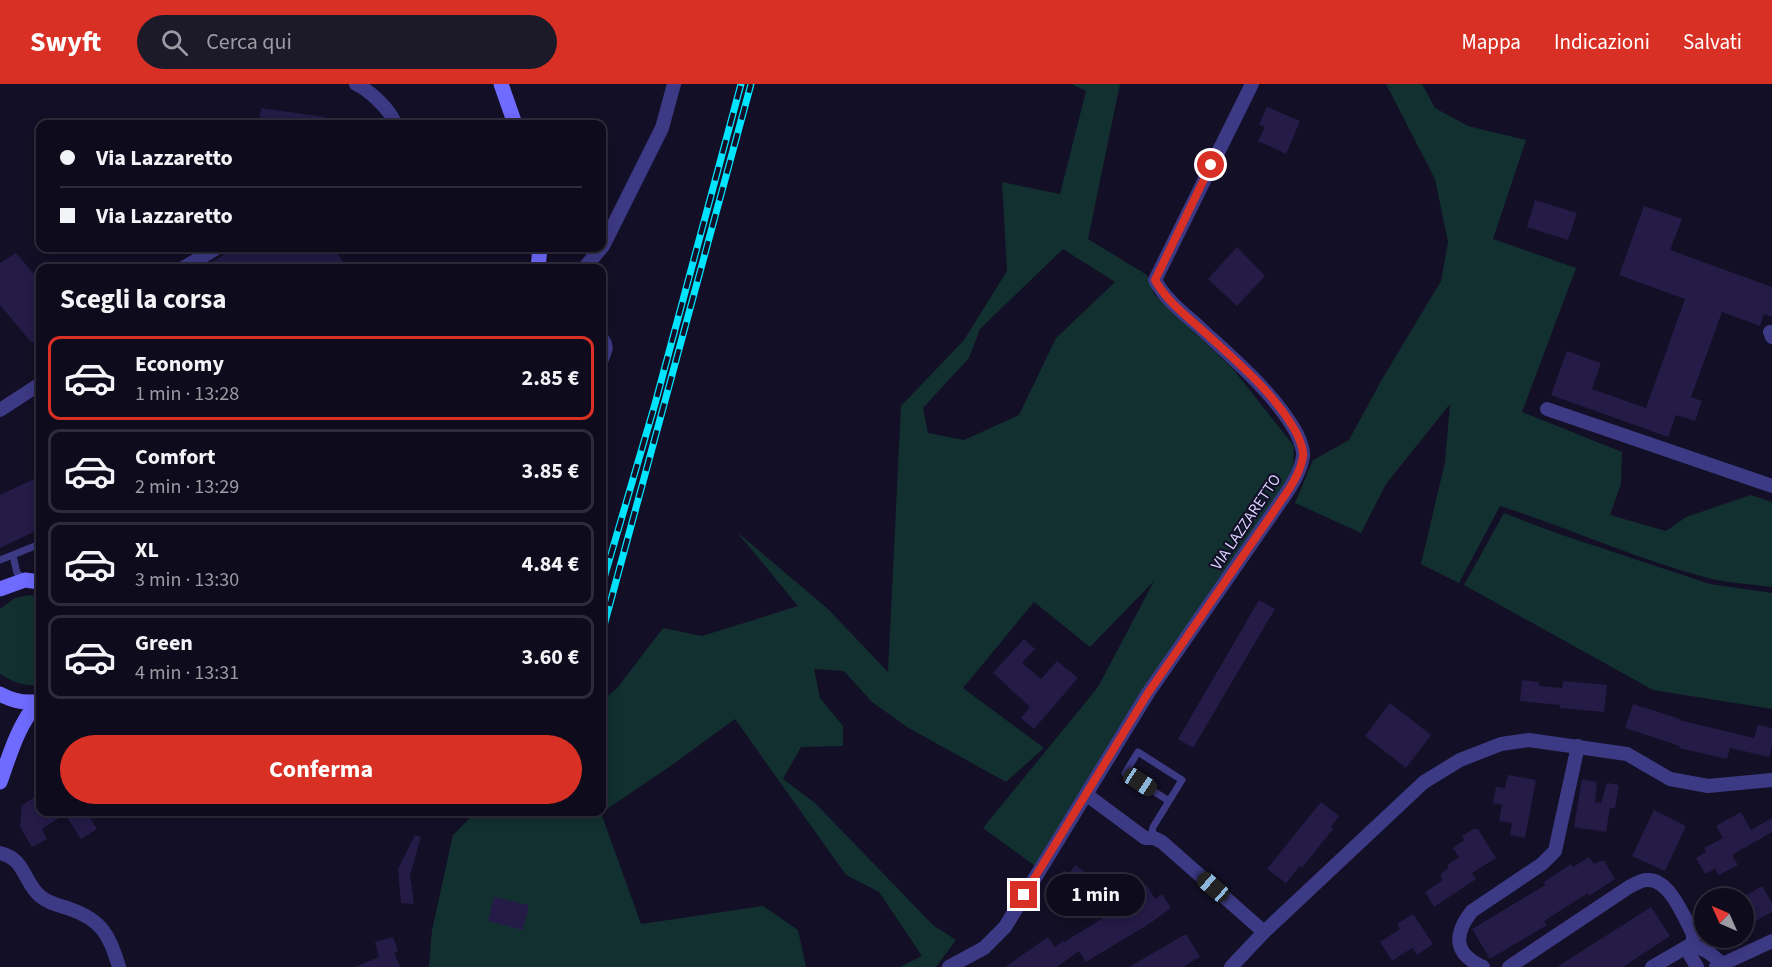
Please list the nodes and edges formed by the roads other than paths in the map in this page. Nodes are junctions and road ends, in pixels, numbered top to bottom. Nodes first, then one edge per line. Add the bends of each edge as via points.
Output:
1 (356, 84) edge
2 (501, 84) edge
3 (674, 84) edge
4 (1252, 84) edge
5 (394, 120) edge
6 (514, 120) edge
7 (606, 240) edge
8 (209, 252) edge
9 (598, 252) edge
10 (189, 264) edge
11 (587, 264) edge
12 (606, 338) edge
13 (606, 358) edge
14 (36, 387) edge
15 (1547, 409) dead end
16 (0, 410) edge
17 (1772, 486) edge
18 (36, 546) edge
19 (12, 556) junction
20 (0, 560) edge
21 (33, 581) edge
22 (0, 589) edge
23 (0, 694) edge
24 (36, 702) edge
25 (36, 705) edge
26 (1578, 746) junction
27 (1772, 780) edge
28 (0, 782) edge
29 (1087, 795) junction
30 (1169, 801) junction
31 (1155, 838) junction
32 (0, 853) edge
33 (1264, 932) junction
34 (1772, 941) edge
35 (1693, 956) edge
36 (1719, 966) edge
37 (119, 967) edge
38 (949, 967) edge
39 (1231, 967) edge
40 (1483, 967) edge
41 (1509, 967) edge
42 (1652, 967) edge

1 - 5 street via 379,101
2 - 6 main road
3 - 7 street via 662,128
4 - 29 street, VIA LAZZARETTO via 1155,280 1162,294 1267,393 1290,422 1303,454 1287,493 1148,693
8 - 10 street
9 - 11 street
12 - 13 lane via 610,350
14 - 16 street
15 - 17 street
18 - 19 lane
19 - 20 lane
19 - 21 lane via 17,573
21 - 22 main road
23 - 24 main road
25 - 28 main road via 21,725
26 - 27 street via 1627,754 1670,779 1689,783 1708,786
26 - 33 street via 1529,740 1501,744 1460,760 1424,782
26 - 40 street via 1555,851 1472,911 1464,921 1458,942 1460,951
29 - 31 street via 1145,837
29 - 38 street, VIA LAZZARETTO via 1005,927 984,948
30 - 30 lane via 1182,780 1138,752 1125,773
30 - 31 lane via 1153,826
31 - 33 street
32 - 37 street via 10,855 38,895 49,903 95,921 107,934
33 - 39 street
34 - 36 street
35 - 36 street via 1700,947 1712,953
35 - 41 street via 1693,934 1669,891 1650,879 1629,887
35 - 42 street via 1690,945

